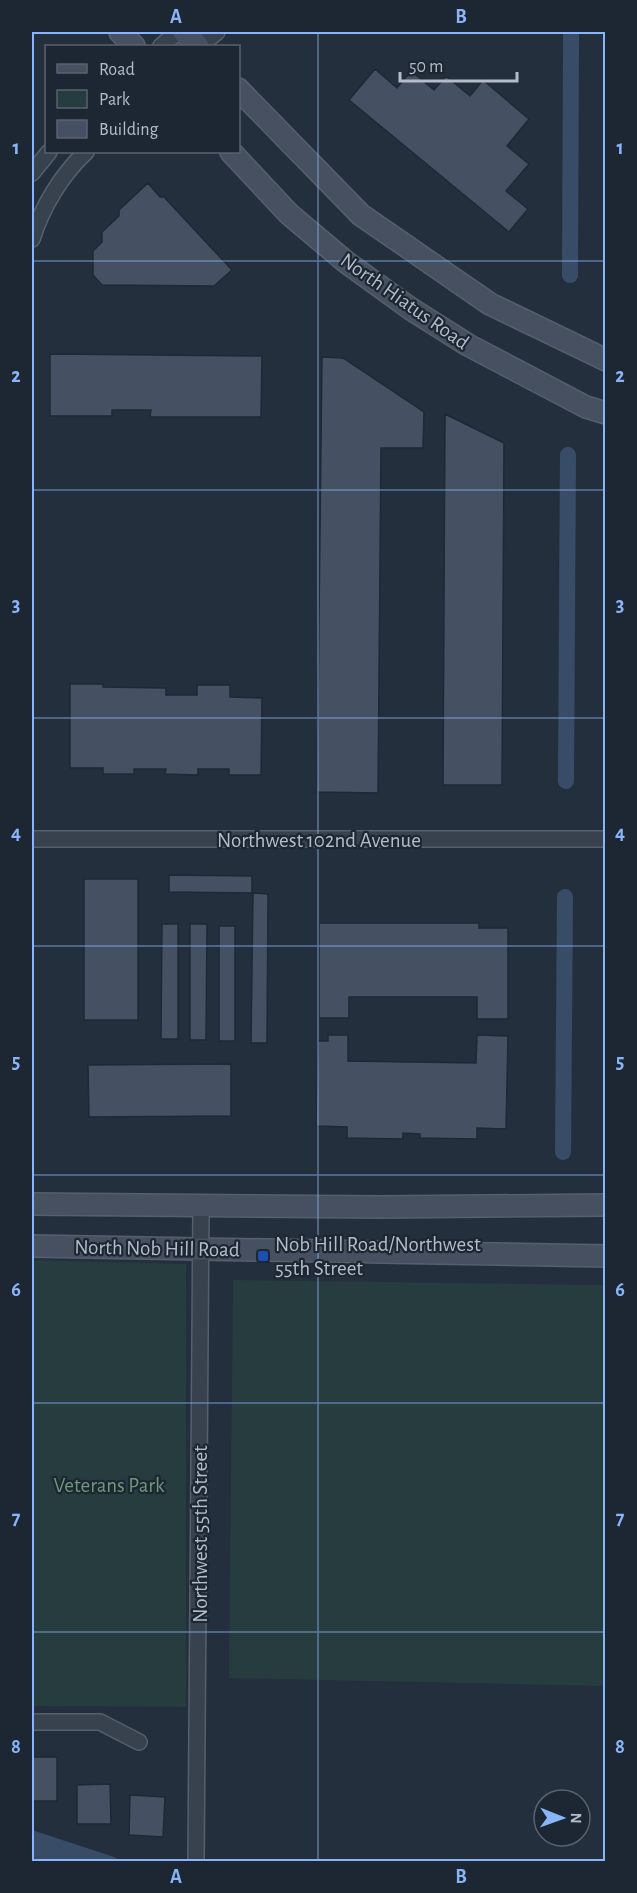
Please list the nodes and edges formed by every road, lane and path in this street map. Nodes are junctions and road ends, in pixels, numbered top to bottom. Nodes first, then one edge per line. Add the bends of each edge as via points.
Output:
1 (120, 32) edge
2 (178, 32) edge
3 (184, 32) edge
4 (217, 32) edge
5 (133, 45) edge
6 (162, 45) edge
7 (198, 45) edge
8 (200, 45) edge
9 (240, 91) edge
10 (48, 153) edge
11 (85, 153) edge
12 (232, 153) edge
13 (32, 173) edge
14 (32, 239) edge
15 (606, 360) edge
16 (606, 413) edge
17 (32, 839) edge
18 (606, 839) edge
19 (32, 1204) edge
20 (606, 1205) edge
21 (201, 1207) junction
22 (32, 1246) edge
23 (201, 1247) junction
24 (606, 1256) edge
25 (32, 1722) edge
26 (139, 1742) dead end
27 (196, 1862) edge

1 - 5 main road
2 - 6 street
3 - 7 main road
4 - 8 street
9 - 15 main road, North Hiatus Road via 370,221 490,304
10 - 13 street
11 - 14 street via 70,167
12 - 16 main road, North Hiatus Road via 289,214 411,309 468,345 586,407
17 - 18 street, Northwest 102nd Avenue
19 - 21 main road, North Nob Hill Road
20 - 21 main road, North Nob Hill Road
21 - 23 street, Northwest 55th Street
22 - 23 main road, North Nob Hill Road
23 - 24 main road, North Nob Hill Road via 340,1254
23 - 27 street, Northwest 55th Street
25 - 26 street via 100,1722

